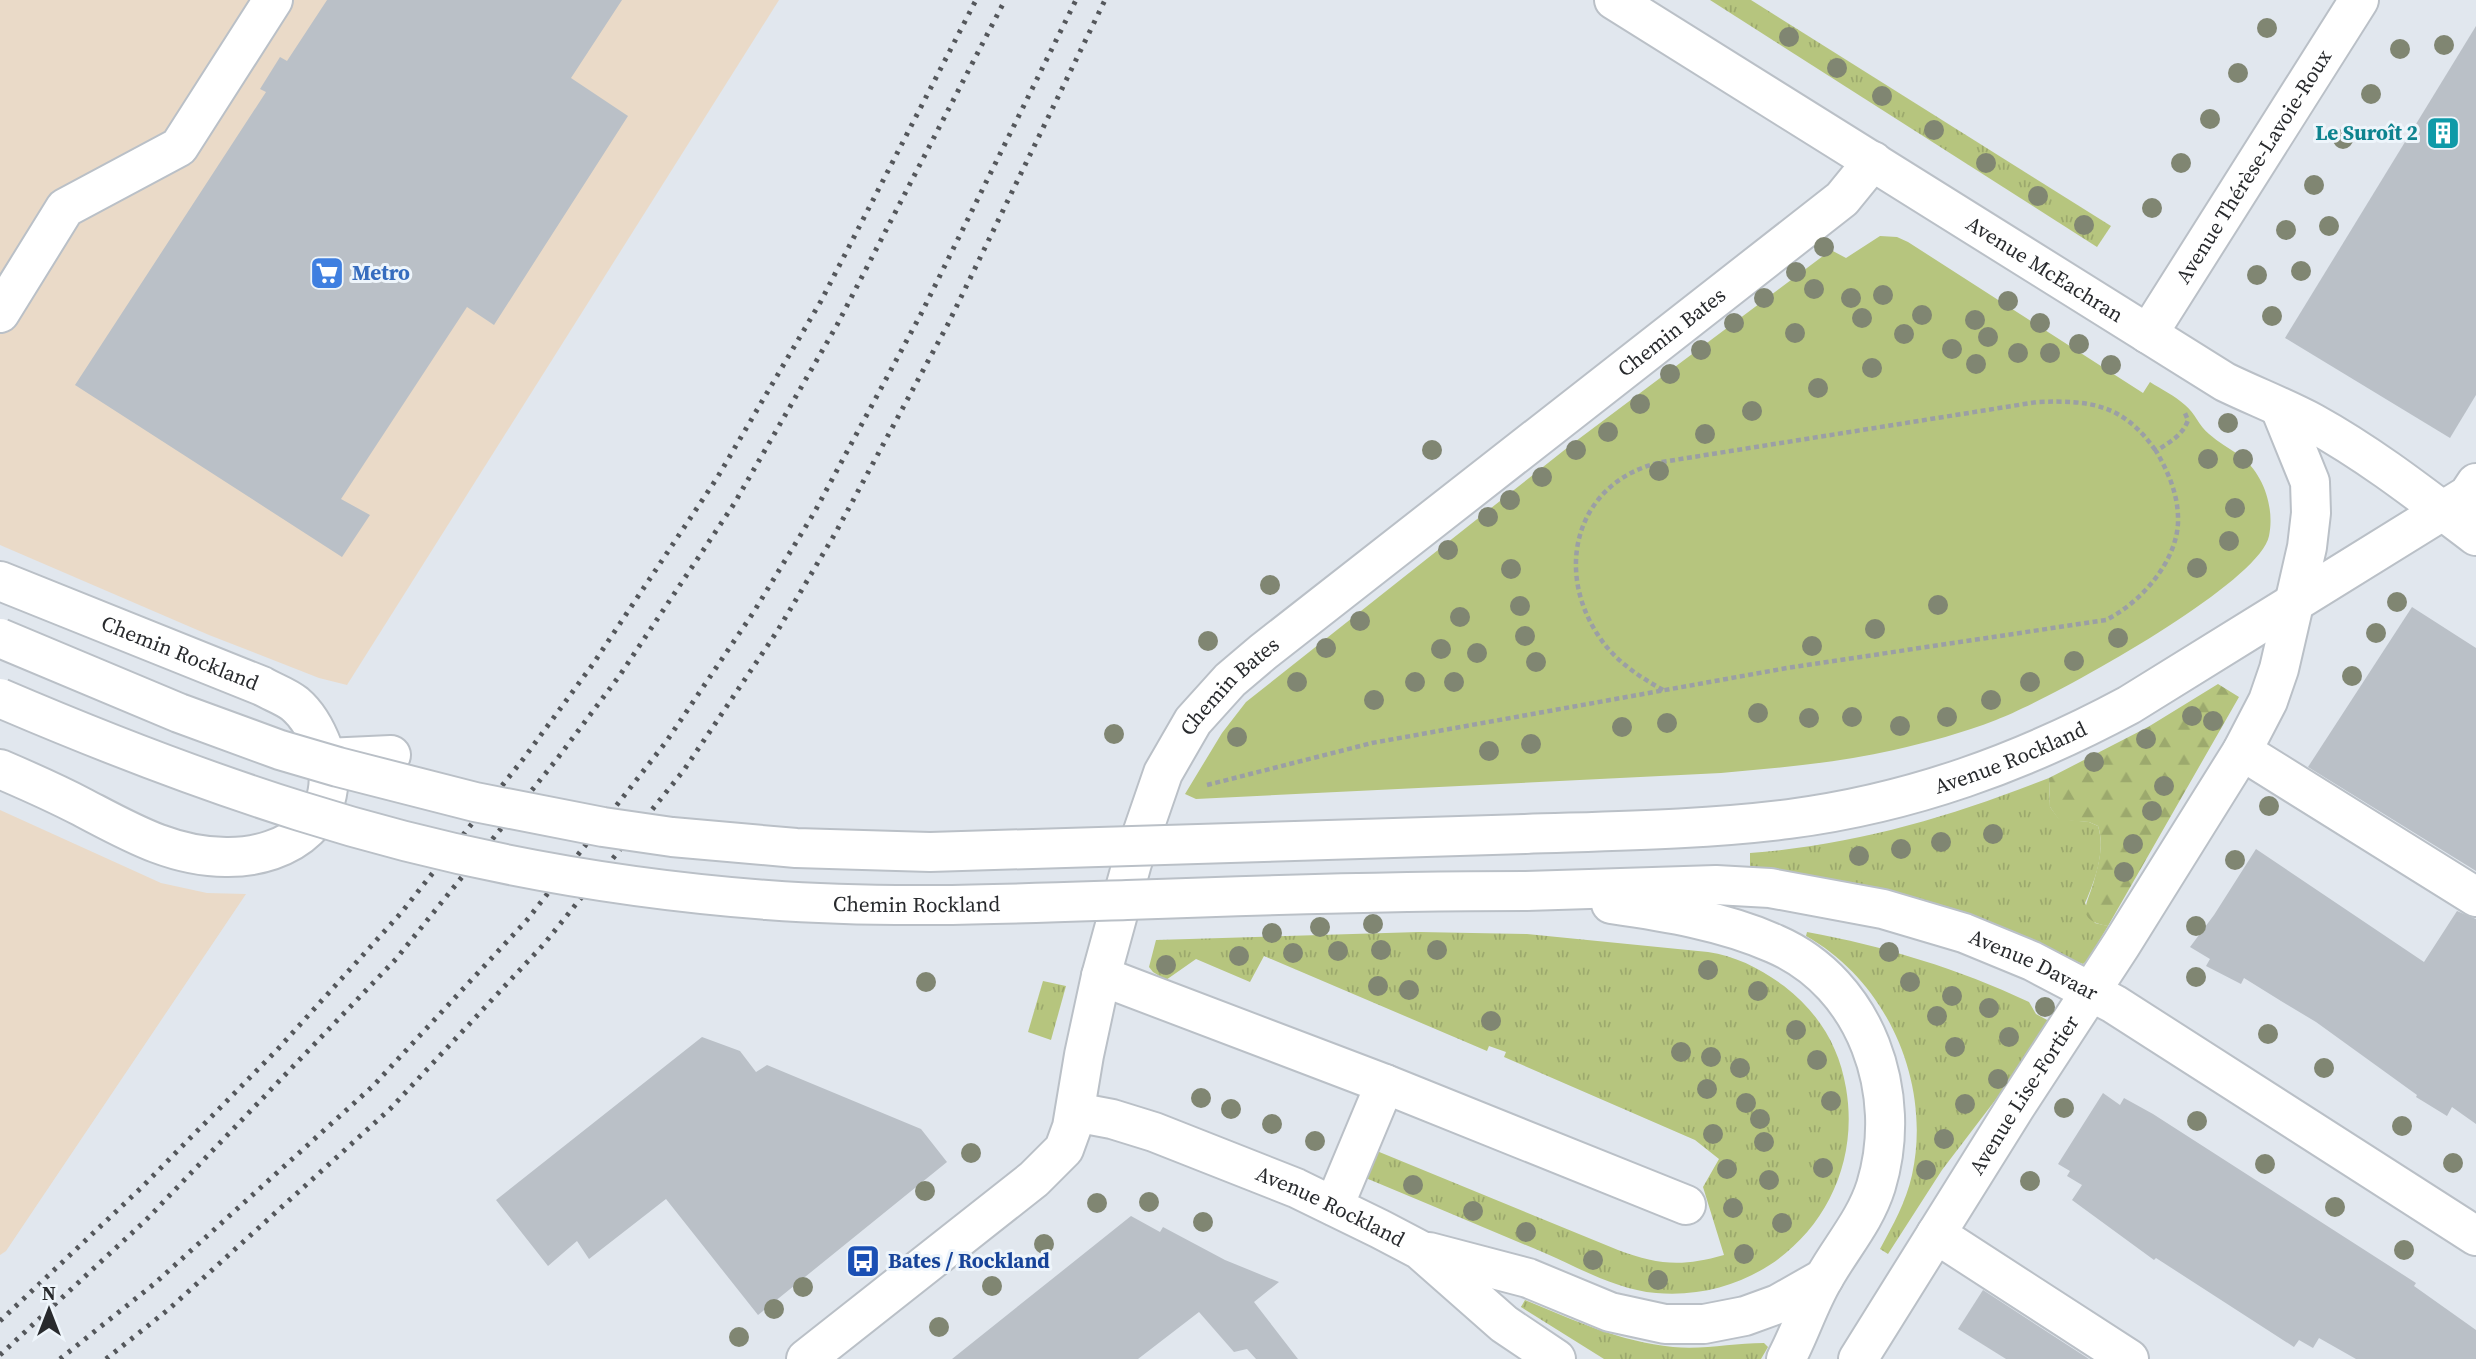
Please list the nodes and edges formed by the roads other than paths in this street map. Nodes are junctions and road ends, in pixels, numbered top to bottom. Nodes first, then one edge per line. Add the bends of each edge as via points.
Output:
1 (273, 0) edge
2 (1614, 0) edge
3 (2359, 0) edge
4 (1873, 161) junction
5 (0, 313) edge
6 (2148, 334) junction
7 (2280, 408) junction
8 (2476, 483) edge
9 (2440, 510) junction
10 (2476, 536) edge
11 (0, 581) edge
12 (2294, 604) junction
13 (0, 638) edge
14 (0, 698) edge
15 (2242, 751) junction
16 (391, 755) dead end
17 (326, 758) junction
18 (0, 769) edge
19 (1526, 891) junction
20 (2476, 897) edge
21 (1101, 976) junction
22 (2090, 991) junction
23 (1385, 1084) junction
24 (1075, 1112) junction
25 (1686, 1205) dead end
26 (1334, 1206) junction
27 (1936, 1234) junction
28 (2476, 1236) edge
29 (1420, 1250) junction
30 (1824, 1278) junction
31 (806, 1359) edge
32 (1556, 1359) edge
33 (1786, 1359) edge
34 (1858, 1359) edge
35 (2129, 1359) edge

1 - 5 street via 179,148 65,208
2 - 4 street, Avenue McEachran
3 - 6 street, Avenue Thérèse-Lavoie-Roux
4 - 6 street, Avenue McEachran
4 - 21 street, Chemin Bates via 1842,199 1284,635 1215,696 1181,738 1153,798
6 - 7 street, Avenue McEachran via 2225,382
7 - 9 street, Avenue McEachran via 2352,446
7 - 12 street, Avenue Lise-Fortier via 2312,498
8 - 9 street, Avenue Rockland via 2468,495
9 - 10 street, Avenue McEachran
9 - 12 street, Avenue Rockland
11 - 17 street, Chemin Rockland via 283,697 309,721
12 - 13 street, Avenue Rockland, bridge via 2111,715 2042,750 1958,781 1788,819 1525,834 930,852 796,848 672,837 475,802 338,768 189,717
12 - 15 street, Avenue Lise-Fortier via 2268,701
14 - 19 street, Chemin Rockland, bridge via 164,765 304,813 468,855 631,886 767,900 878,904
15 - 20 street
15 - 22 street, Avenue Lise-Fortier
16 - 17 street
17 - 18 street, Chemin Rockland via 325,798 302,835 264,855 225,858 162,846
19 - 22 street, Avenue Davaar via 1716,885 1836,898 1964,933
19 - 30 street via 1642,909 1750,934 1808,963 1853,1011 1881,1071 1885,1144 1868,1206
21 - 23 street
21 - 24 street, Chemin Bates
22 - 27 street, Avenue Lise-Fortier
22 - 28 street, Avenue Davaar
23 - 25 street
23 - 26 street
24 - 26 street, Avenue Rockland via 1154,1132
24 - 31 street, Chemin Bates via 1064,1149 1054,1161
26 - 29 street, Avenue Rockland
27 - 34 street, Avenue Lise-Fortier
27 - 35 street
29 - 30 street via 1528,1278 1610,1312 1665,1324 1704,1324 1745,1316
29 - 32 street, Avenue Rockland via 1504,1324
30 - 33 street

